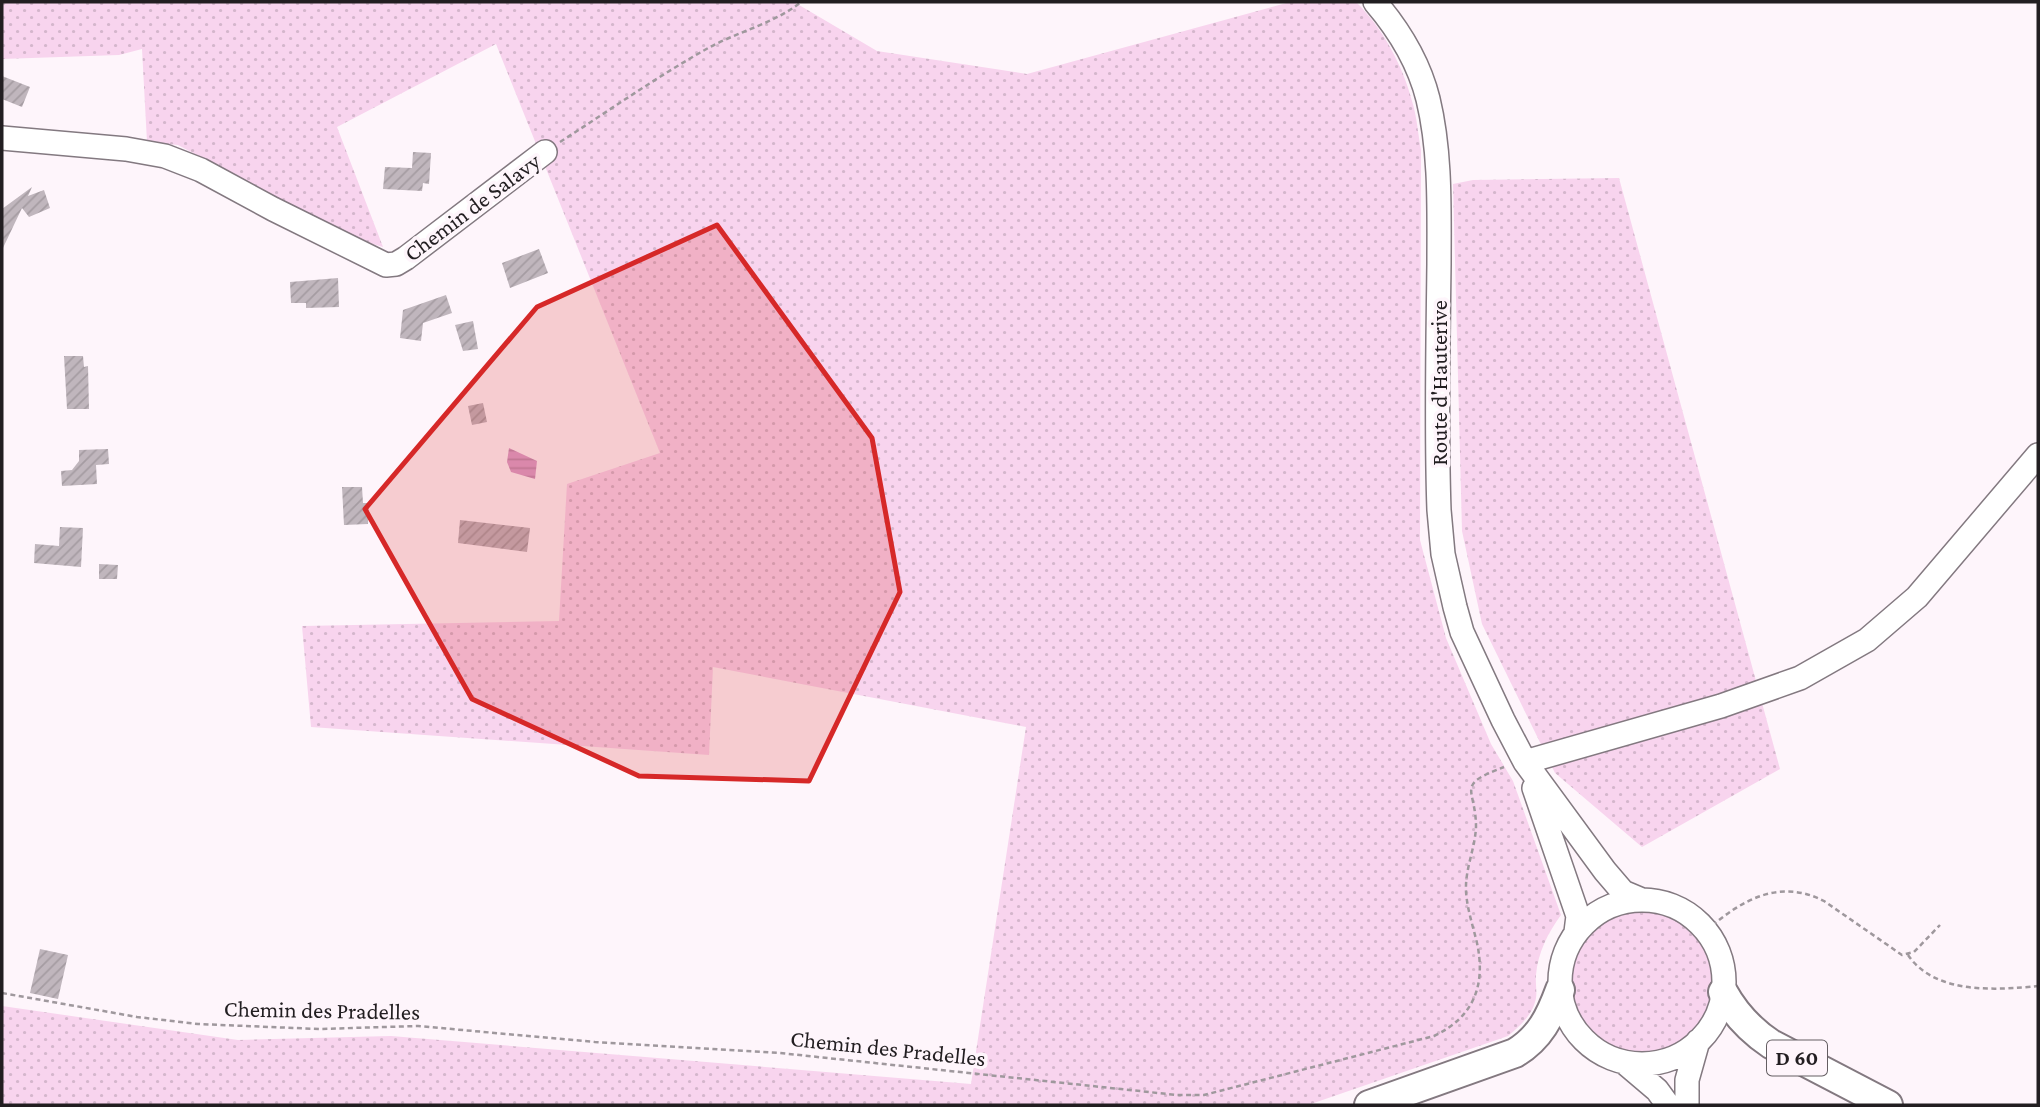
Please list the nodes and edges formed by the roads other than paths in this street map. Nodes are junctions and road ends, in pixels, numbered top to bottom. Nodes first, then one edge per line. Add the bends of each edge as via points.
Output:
1 (1375, 2) edge
2 (2, 138) edge
3 (545, 152) road end
4 (2038, 455) edge
5 (1525, 762) junction
6 (1642, 900) junction
7 (1576, 932) junction
8 (1560, 990) junction
9 (1723, 992) junction
10 (1698, 1041) junction
11 (1625, 1062) junction
12 (1369, 1105) edge
13 (1668, 1105) edge
14 (1687, 1105) edge
15 (1888, 1105) edge

1 - 5 street, Route d'Hauterive via 1413,59 1434,128 1439,221 1438,495 1446,568 1462,632
2 - 3 street, Chemin de Salavy via 165,156 386,265 406,258
4 - 5 street via 1917,597 1867,640 1800,678 1721,706
5 - 6 street, Route d'Hauterive via 1605,871 1623,892
5 - 7 street, Route d'Hauterive via 1578,916
6 - 7 street, Route d'Hauterive via 1617,904 1594,915
6 - 9 street, Route d'Hauterive via 1678,908 1706,931 1723,970
7 - 8 street, Route d'Hauterive via 1560,970
8 - 11 street, Route d'Hauterive via 1574,1029 1588,1044
8 - 12 main road via 1545,1026 1527,1046
9 - 10 street, Route d'Hauterive via 1714,1018
9 - 15 main road, D 60 via 1756,1034
10 - 11 street, Route d'Hauterive via 1676,1056 1651,1063
10 - 14 street, Route d'Hauterive via 1687,1080
11 - 13 street, Route d'Hauterive

